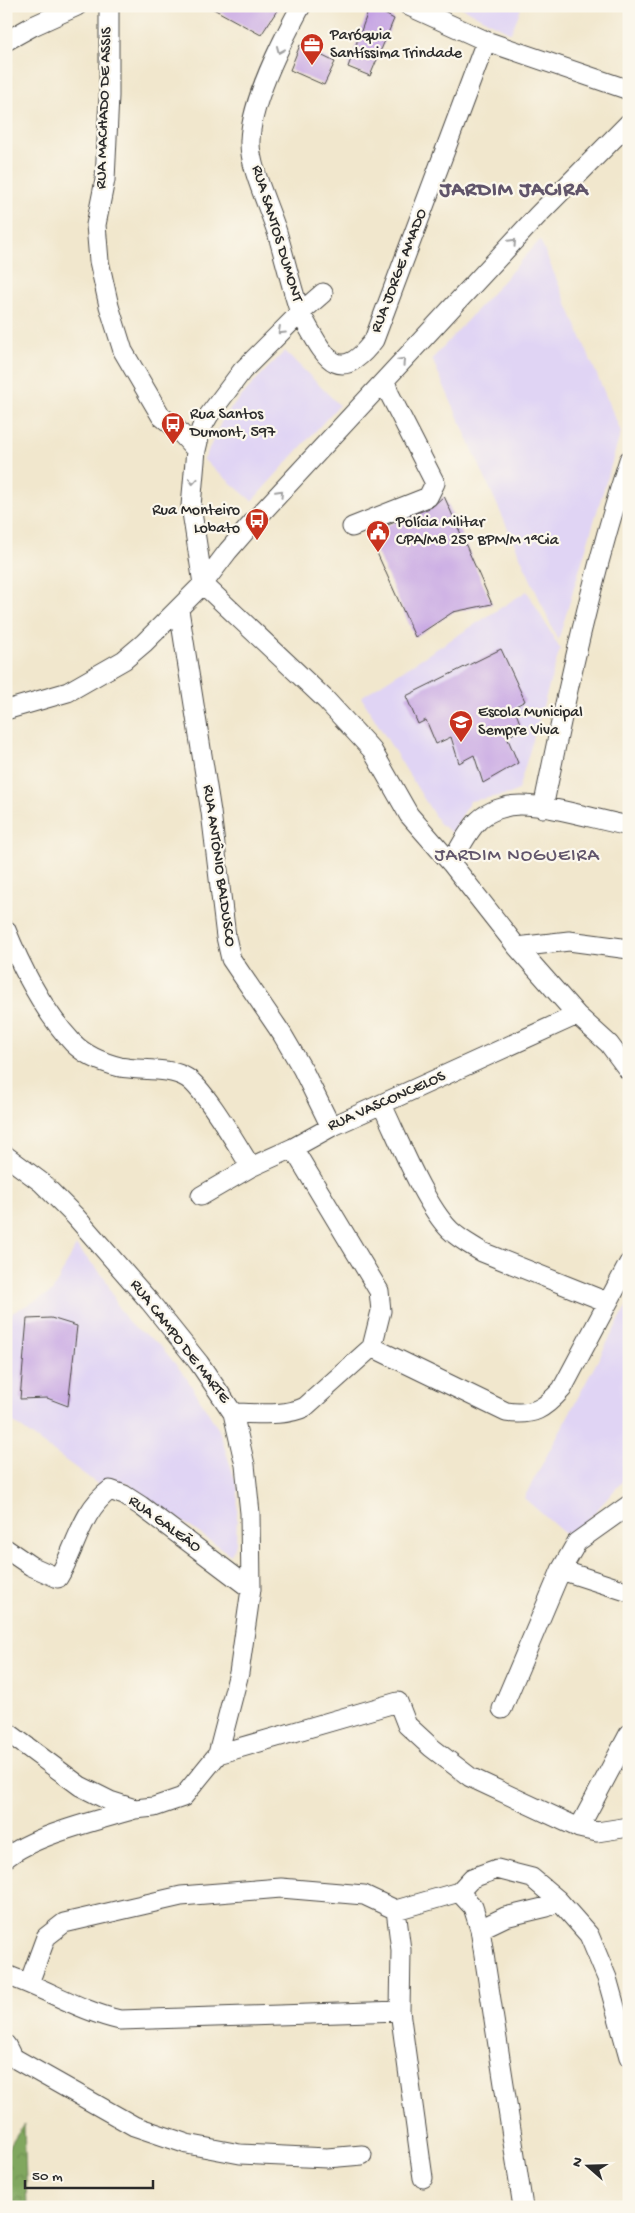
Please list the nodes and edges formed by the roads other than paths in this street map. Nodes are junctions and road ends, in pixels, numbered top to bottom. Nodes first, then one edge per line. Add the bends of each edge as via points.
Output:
1 (77, 6) edge
2 (108, 6) edge
3 (301, 6) edge
4 (409, 6) edge
5 (486, 40) junction
6 (6, 41) edge
7 (629, 90) edge
8 (629, 123) edge
9 (323, 293) dead end
10 (300, 313) junction
11 (385, 380) junction
12 (196, 450) junction
13 (629, 460) edge
14 (352, 528) dead end
15 (203, 584) junction
16 (178, 610) junction
17 (6, 710) edge
18 (543, 808) junction
19 (629, 826) edge
20 (451, 863) junction
21 (6, 930) edge
22 (517, 947) junction
23 (629, 949) edge
24 (577, 1015) junction
25 (629, 1071) edge
26 (382, 1105) junction
27 (330, 1127) junction
28 (293, 1148) junction
29 (6, 1156) edge
30 (251, 1167) junction
31 (201, 1196) dead end
32 (629, 1263) edge
33 (607, 1302) junction
34 (372, 1347) junction
35 (233, 1413) junction
36 (629, 1505) edge
37 (6, 1549) edge
38 (561, 1570) junction
39 (251, 1588) junction
40 (629, 1592) edge
41 (502, 1710) dead end
42 (629, 1734) edge
43 (11, 1738) edge
44 (218, 1754) junction
45 (135, 1809) junction
46 (629, 1827) edge
47 (579, 1828) junction
48 (6, 1858) edge
49 (459, 1892) junction
50 (558, 1900) junction
51 (396, 1910) junction
52 (480, 1929) junction
53 (6, 1975) edge
54 (29, 1982) junction
55 (400, 2011) junction
56 (8, 2054) edge
57 (629, 2056) edge
58 (362, 2155) dead end
59 (423, 2178) dead end
60 (523, 2207) edge

1 - 6 street
2 - 12 street, RUA MACHADO DE ASSIS via 109,96 105,180 96,225 99,261 122,351 161,416
3 -> 10 street, RUA SANTOS DUMONT via 261,94 249,143
4 - 5 street
5 - 7 street
5 - 10 street, RUA JORGE AMADO via 374,340 363,356 342,365 334,364
11 -> 8 street via 537,216
9 - 10 street
10 -> 12 street, RUA SANTOS DUMONT via 236,378 201,429
11 - 14 street via 435,483 428,497
15 -> 11 street via 255,520
12 -> 15 street, RUA SANTOS DUMONT via 191,506
13 - 18 street via 599,560
15 - 16 street
15 - 20 street via 326,700 372,750 409,815
16 - 17 street via 124,660 68,692
16 - 27 street, RUA ANTÔNIO BALDUSCO via 212,812 231,959 282,1034
18 - 19 street
18 - 20 street via 520,805 490,812 478,821
20 - 22 street
21 - 30 street via 22,968 74,1044 91,1056 112,1064 188,1078 202,1093
22 - 23 street via 569,941
22 - 24 street
24 - 25 street via 608,1044
24 - 26 street, RUA VASCONCELOS
26 - 27 street, RUA VASCONCELOS
26 - 33 street via 428,1199 450,1229 482,1252
27 - 28 street, RUA VASCONCELOS
28 - 30 street, RUA VASCONCELOS
28 - 34 street via 379,1292 381,1311
29 - 35 street, RUA CAMPO DE MARTE via 41,1182 150,1302
30 - 31 street, RUA VASCONCELOS
32 - 33 street
33 - 34 street via 562,1389 547,1405 533,1412 506,1412
34 - 35 street via 305,1408
35 - 39 street, RUA CAMPO DE MARTE via 245,1465 250,1513
36 - 38 street via 577,1542
37 - 39 street, RUA GALEÃO via 30,1566 58,1578 78,1533 93,1508 110,1490 141,1506
38 - 40 street
38 - 41 street
39 - 44 street, RUA CAMPO DE MARTE via 239,1673
42 - 47 street
43 - 45 street via 80,1786
44 - 45 street via 183,1797 154,1807
44 - 47 street via 398,1702 407,1725 470,1777
45 - 48 street via 34,1841
46 - 47 street via 597,1832
49 - 50 street via 472,1878 497,1869 532,1878
49 - 51 street
49 - 52 street via 473,1908
50 - 52 street via 547,1908 505,1917
50 - 57 street via 589,1935 607,1978
51 - 54 street via 364,1895 281,1888 181,1896 64,1923 46,1937
51 - 55 street via 401,1950
52 - 60 street
53 - 54 street
54 - 55 street via 79,2008 120,2020
55 - 59 street
56 - 58 street via 134,2126 187,2144 240,2154 327,2158

